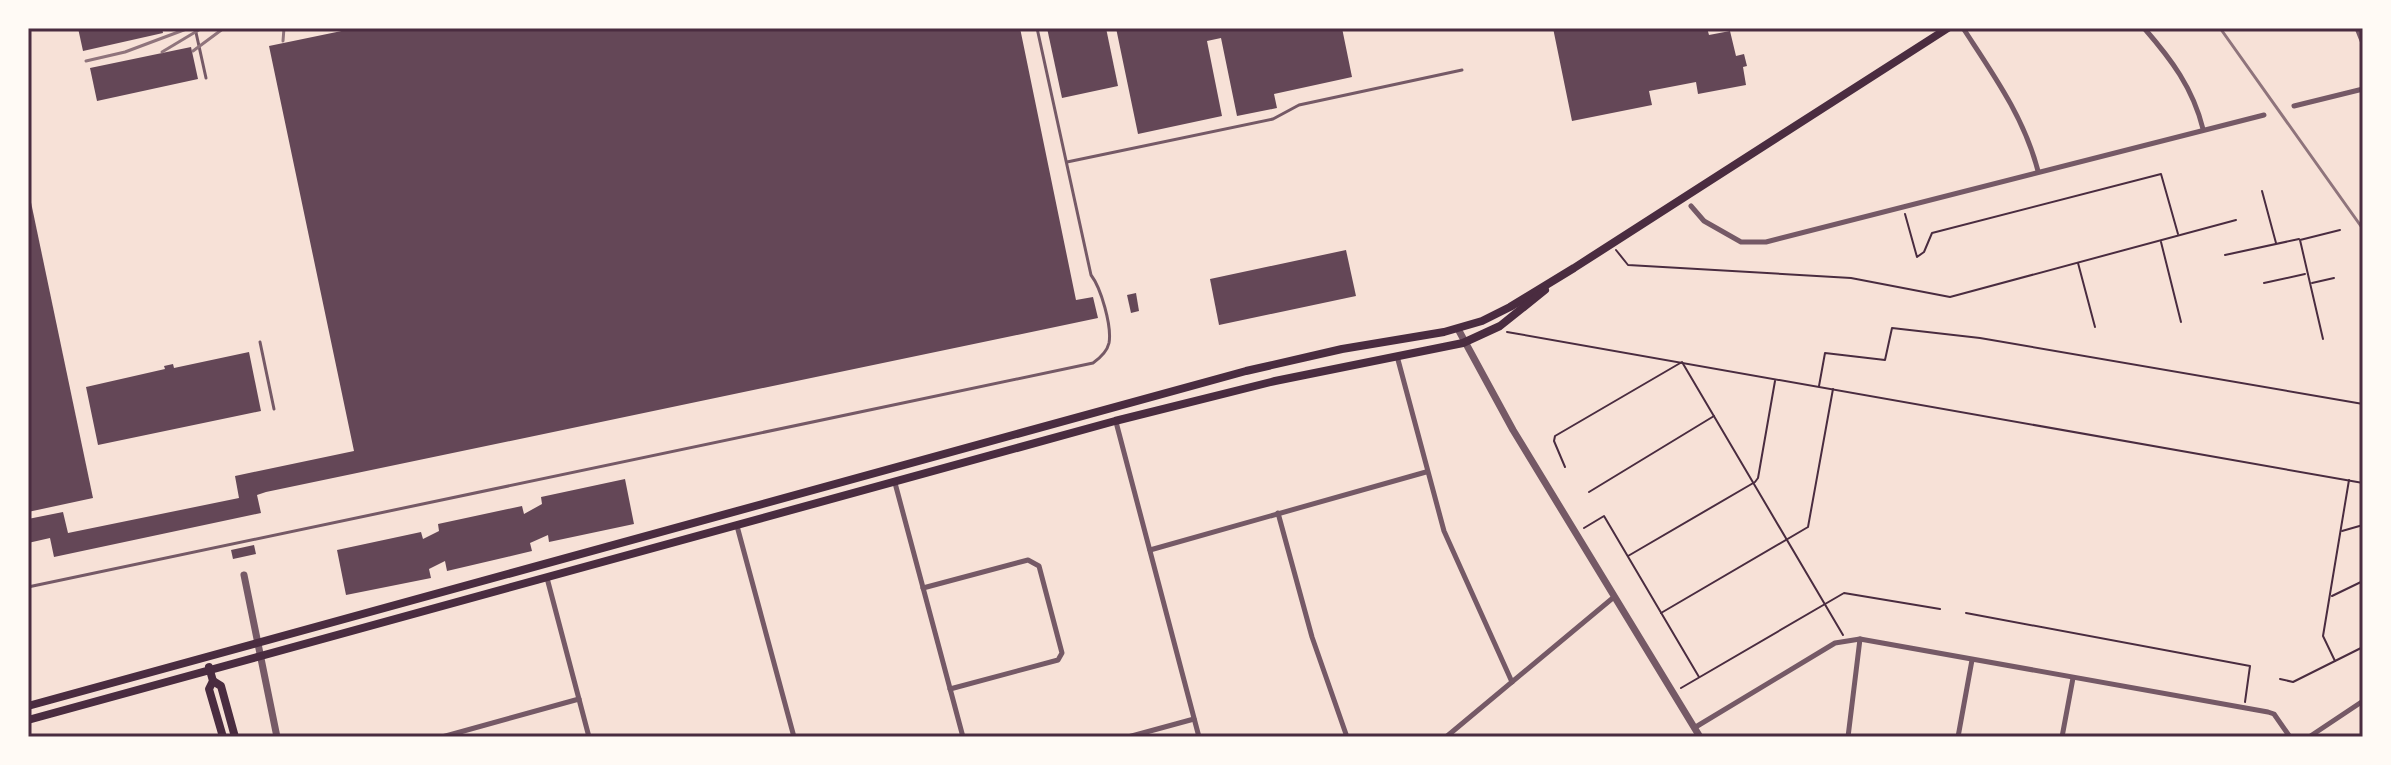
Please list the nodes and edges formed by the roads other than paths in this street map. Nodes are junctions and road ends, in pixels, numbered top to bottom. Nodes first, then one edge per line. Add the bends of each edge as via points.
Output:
1 (195, 28) edge
2 (1037, 28) edge
3 (1948, 28) edge
4 (1963, 28) edge
5 (2144, 28) edge
6 (2357, 28) edge
7 (2363, 43) edge
8 (1462, 70) dead end
9 (206, 78) dead end
10 (2363, 89) edge
11 (2294, 106) dead end
12 (2264, 115) dead end
13 (2203, 129) junction
14 (1067, 162) junction
15 (2038, 171) junction
16 (1691, 206) dead end
17 (1574, 268) junction
18 (1458, 329) junction
19 (260, 342) dead end
20 (1463, 343) junction
21 (1397, 356) junction
22 (1246, 371) junction
23 (1230, 391) junction
24 (274, 409) dead end
25 (1101, 411) junction
26 (1115, 421) junction
27 (1426, 471) junction
28 (895, 483) junction
29 (1278, 513) junction
30 (737, 526) junction
31 (1150, 550) junction
32 (244, 575) dead end
33 (547, 578) junction
34 (28, 587) edge
35 (923, 588) junction
36 (1614, 597) junction
37 (1860, 639) junction
38 (207, 659) junction
39 (1972, 660) junction
40 (211, 676) junction
41 (2073, 678) junction
42 (1512, 682) junction
43 (950, 689) junction
44 (579, 699) junction
45 (2363, 701) edge
46 (28, 706) edge
47 (1194, 719) junction
48 (28, 720) edge
49 (1697, 734) edge
50 (223, 737) edge
51 (235, 737) edge
52 (277, 737) edge
53 (442, 737) edge
54 (589, 737) edge
55 (794, 737) edge
56 (963, 737) edge
57 (1128, 737) edge
58 (1199, 737) edge
59 (1347, 737) edge
60 (1446, 737) edge
61 (1848, 737) edge
62 (1958, 737) edge
63 (2062, 737) edge
64 (2290, 737) edge
65 (2309, 737) edge

1 - 9 lane
2 - 14 lane
3 - 17 main road
4 - 15 street via 2018,113
5 - 13 street via 2185,80
6 - 7 street
8 - 14 lane via 1299,105 1273,119
10 - 11 street
12 - 13 street
13 - 15 street
14 - 34 lane via 1109,338 1093,363
15 - 16 street via 1766,242 1741,242 1704,221
17 - 18 main road via 1510,307
17 - 20 main road via 1500,326
18 - 20 street
18 - 22 main road
19 - 24 lane
20 - 21 main road
20 - 36 street
21 - 23 main road
21 - 27 street
22 - 23 main road
22 - 25 main road
23 - 26 main road
25 - 26 main road
25 - 38 main road
26 - 28 main road
26 - 31 street
27 - 29 street
27 - 42 street via 1444,531
28 - 30 main road
28 - 35 street
29 - 31 street
29 - 59 street via 1312,637
30 - 33 main road
30 - 55 street
31 - 47 street
32 - 52 street
33 - 40 main road
33 - 44 street
35 - 43 street
35 - 43 street via 1028,560 1039,566 1062,653 1058,660
36 - 42 street
36 - 49 street
37 - 39 street
37 - 49 street via 1845,640
37 - 61 street
38 - 40 main road
38 - 46 main road
39 - 41 street
39 - 62 street
40 - 48 main road
40 - 50 main road via 209,689
40 - 51 main road via 221,686
41 - 63 street
41 - 64 street via 2274,714
42 - 60 street
43 - 56 street
44 - 53 street
44 - 54 street
45 - 65 street
47 - 57 street
47 - 58 street

